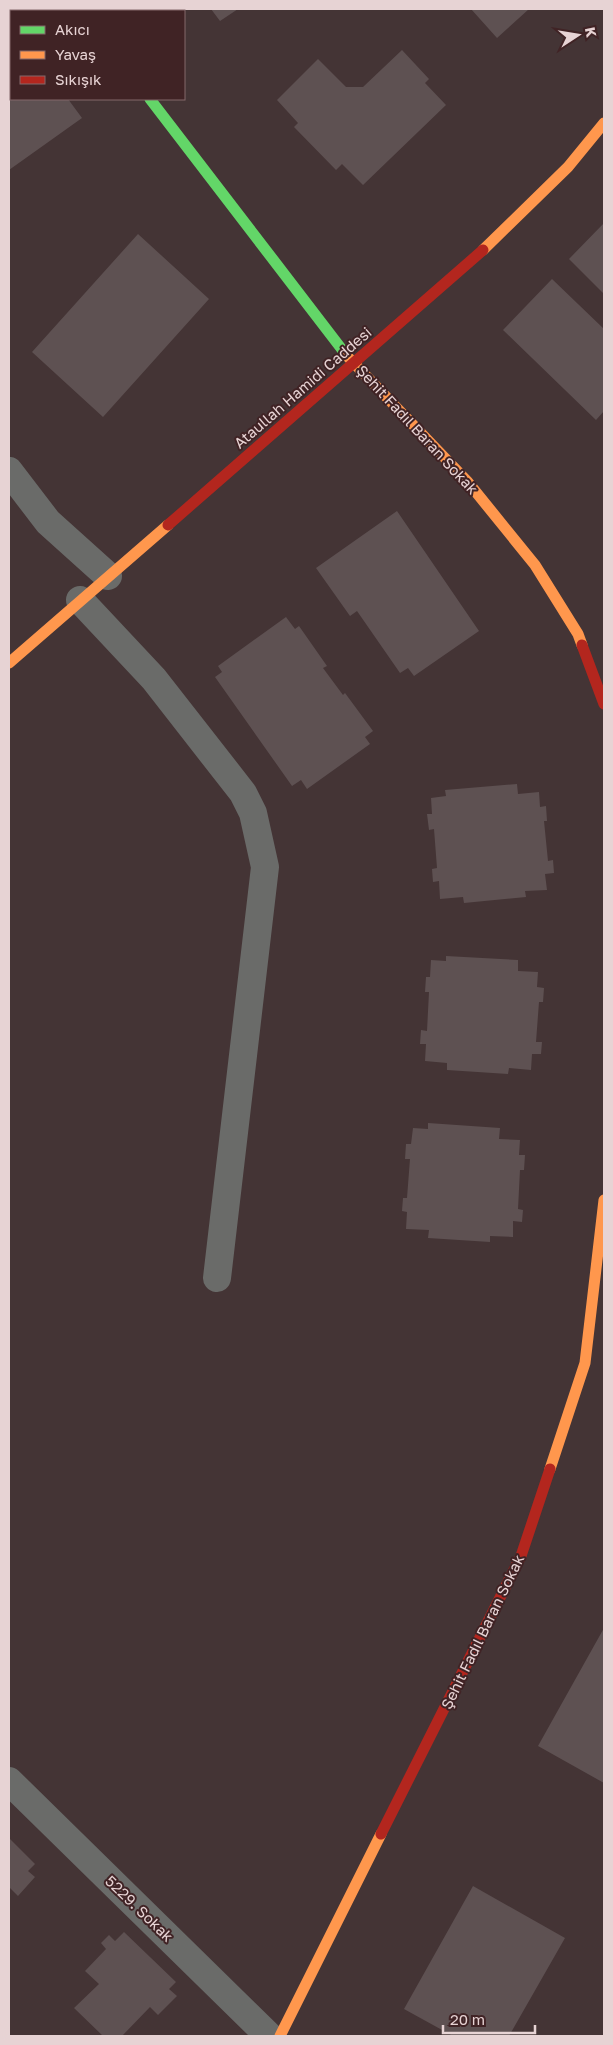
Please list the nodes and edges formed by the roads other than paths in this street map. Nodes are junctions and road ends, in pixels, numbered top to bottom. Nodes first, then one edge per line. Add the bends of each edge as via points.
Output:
1 (151, 100) edge
2 (604, 123) edge
3 (353, 364) junction
4 (9, 472) edge
5 (108, 576) junction
6 (80, 600) junction
7 (9, 663) edge
8 (604, 704) edge
9 (604, 1200) edge
10 (217, 1278) dead end
11 (9, 1781) edge
12 (269, 2036) edge
13 (280, 2036) edge

1 - 3 street, Şehit Fadıl Baran Sokak
2 - 3 street, Ataullah Hamidi Caddesi via 568,167 465,267
3 - 5 street, Ataullah Hamidi Caddesi
3 - 8 street, Şehit Fadıl Baran Sokak via 466,481 535,565 578,634
4 - 5 street via 48,522
5 - 6 street, Ataullah Hamidi Caddesi
6 - 7 street, Ataullah Hamidi Caddesi
6 - 10 street via 154,679 243,793 254,813 265,866
9 - 13 street, Şehit Fadıl Baran Sokak via 585,1363 521,1556
11 - 12 street, 5229. Sokak

